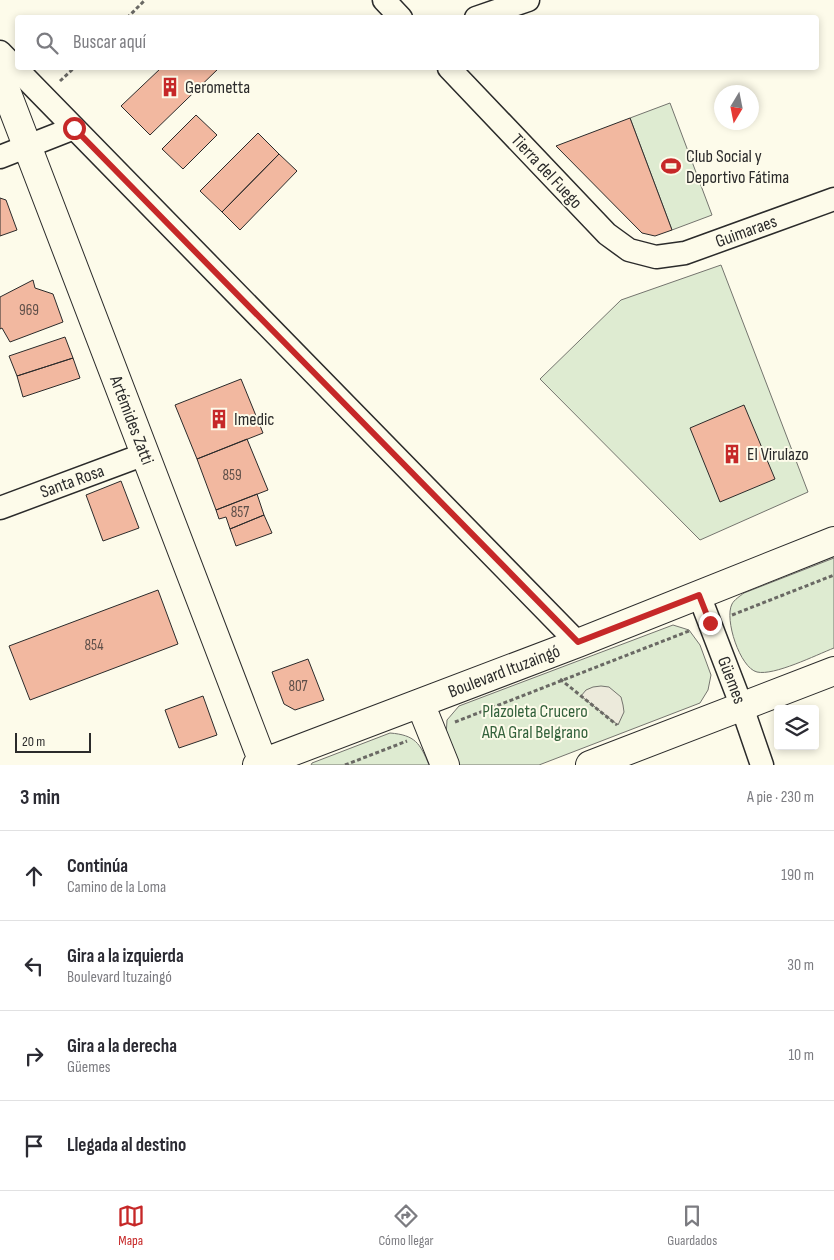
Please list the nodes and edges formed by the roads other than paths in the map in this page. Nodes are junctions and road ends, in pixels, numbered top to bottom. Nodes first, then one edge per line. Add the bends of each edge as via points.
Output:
1 (384, 0) edge
2 (528, 0) edge
3 (398, 15) edge
4 (485, 15) edge
5 (0, 52) edge
6 (15, 67) edge
7 (18, 70) edge
8 (451, 70) edge
9 (0, 75) edge
10 (74, 128) junction
11 (27, 146) junction
12 (0, 157) edge
13 (834, 199) edge
14 (656, 257) joint
15 (145, 454) junction
16 (0, 508) edge
17 (834, 540) edge
18 (699, 595) junction
19 (578, 642) junction
20 (834, 671) edge
21 (420, 703) junction
22 (742, 707) junction
23 (261, 764) edge
24 (445, 765) edge
25 (590, 765) edge
26 (762, 765) edge

1 - 3 street
2 - 4 street
5 - 6 street
7 - 10 street
8 - 14 street, Tierra del Fuego via 607,234 629,250
9 - 11 main road, Artémides Zatti
10 - 11 street
10 - 19 street
11 - 12 street
11 - 15 main road, Artémides Zatti
13 - 14 street, Guimaraes via 685,253
15 - 16 street, Santa Rosa
15 - 23 main road, Artémides Zatti
17 - 18 main road, Boulevard Ituzaingó
18 - 19 main road, Boulevard Ituzaingó
18 - 22 street, Güemes
19 - 21 main road, Boulevard Ituzaingó
20 - 22 main road
21 - 23 main road, Boulevard Ituzaingó
21 - 24 main road
22 - 25 main road
22 - 26 street, Güemes

